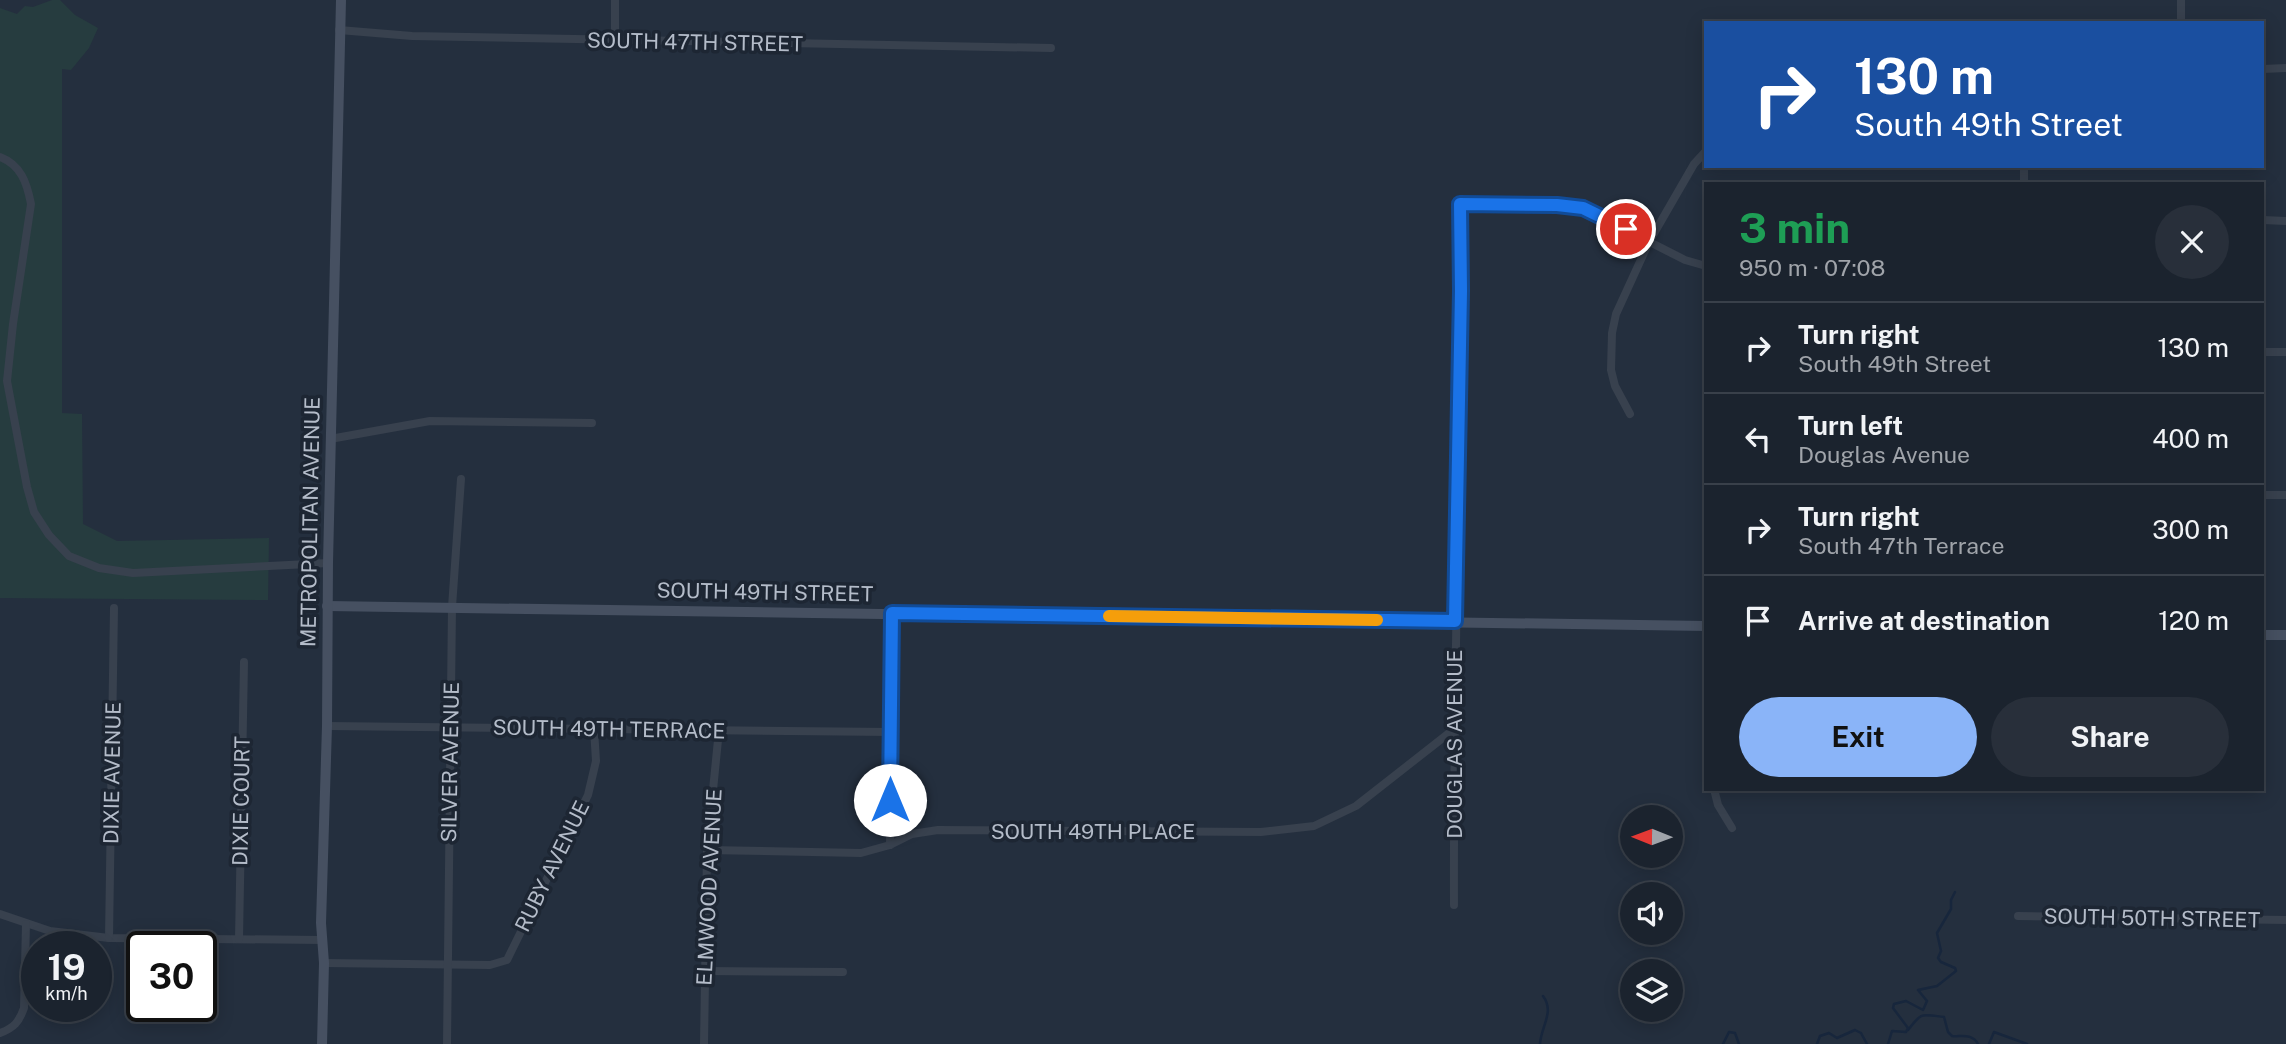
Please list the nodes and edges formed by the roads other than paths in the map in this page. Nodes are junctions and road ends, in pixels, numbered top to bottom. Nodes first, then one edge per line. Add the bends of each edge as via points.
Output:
1 (341, 0) edge
2 (615, 0) edge
3 (2181, 0) edge
4 (2181, 21) edge
5 (339, 30) junction
6 (615, 40) junction
7 (1051, 48) dead end
8 (2286, 68) edge
9 (2264, 69) edge
10 (1704, 153) edge
11 (0, 157) edge
12 (2264, 220) edge
13 (2286, 221) edge
14 (1649, 242) junction
15 (1704, 265) edge
16 (2264, 352) edge
17 (2286, 352) edge
18 (1630, 414) dead end
19 (592, 423) dead end
20 (330, 439) junction
21 (461, 479) dead end
22 (2264, 495) edge
23 (2286, 495) edge
24 (328, 563) junction
25 (327, 606) junction
26 (452, 607) junction
27 (114, 608) dead end
28 (892, 613) junction
29 (1455, 621) junction
30 (1704, 626) edge
31 (2264, 635) edge
32 (2286, 635) edge
33 (244, 662) dead end
34 (327, 726) junction
35 (451, 727) junction
36 (594, 729) junction
37 (719, 730) junction
38 (1453, 730) junction
39 (891, 732) junction
40 (1714, 791) edge
41 (1732, 828) dead end
42 (890, 845) junction
43 (707, 850) junction
44 (1454, 905) dead end
45 (0, 914) edge
46 (2018, 916) dead end
47 (2286, 920) edge
48 (26, 924) junction
49 (58, 931) edge
50 (110, 931) edge
51 (112, 938) edge
52 (239, 939) junction
53 (322, 940) junction
54 (324, 962) junction
55 (448, 964) junction
56 (704, 971) junction
57 (843, 972) dead end
58 (0, 1033) edge
59 (322, 1044) edge
60 (447, 1044) edge
61 (704, 1044) edge

1 - 5 street, METROPOLITAN AVENUE
2 - 6 street
3 - 4 street
5 - 6 street, SOUTH 47TH STREET
5 - 20 street, METROPOLITAN AVENUE
6 - 7 street, SOUTH 47TH STREET
8 - 9 street
10 - 14 street
11 - 24 street via 21,172 31,204 7,381 27,487 34,512 49,535 69,556 99,568 133,573
12 - 13 street
14 - 15 street
14 - 18 street via 1624,292 1612,333 1611,370
14 - 29 street, DOUGLAS AVENUE via 1583,208 1460,204
16 - 17 street
19 - 20 street via 430,421
20 - 24 street, METROPOLITAN AVENUE
21 - 26 street, SILVER AVENUE
22 - 23 street
24 - 25 street, METROPOLITAN AVENUE
25 - 26 street, SOUTH 49TH STREET
25 - 34 street, METROPOLITAN AVENUE
26 - 28 street, SOUTH 49TH STREET
26 - 35 street, SILVER AVENUE
27 - 50 street, DIXIE AVENUE
28 - 29 street, SOUTH 49TH STREET
28 - 39 street
29 - 30 street, SOUTH 49TH STREET
29 - 38 street, DOUGLAS AVENUE
31 - 32 street
33 - 52 street, DIXIE COURT
34 - 35 street, SOUTH 49TH TERRACE
34 - 53 street, METROPOLITAN AVENUE
35 - 36 street, SOUTH 49TH TERRACE
35 - 55 street, SILVER AVENUE
36 - 37 street, SOUTH 49TH TERRACE
36 - 55 street, RUBY AVENUE via 596,761 588,795 507,960 490,965
37 - 39 street, SOUTH 49TH TERRACE
37 - 43 street, ELMWOOD AVENUE
38 - 42 street, SOUTH 49TH PLACE via 1356,806 1314,826 1261,832 938,830 912,834
38 - 44 street, DOUGLAS AVENUE
39 - 42 street
40 - 41 street
42 - 43 street, SOUTH 49TH PLACE via 861,852
43 - 56 street, ELMWOOD AVENUE
45 - 48 street
46 - 47 street, SOUTH 50TH STREET
48 - 49 street
48 - 58 street via 24,1008 20,1020
51 - 52 street
52 - 53 street
53 - 54 street, METROPOLITAN AVENUE
54 - 55 street
54 - 59 street, METROPOLITAN AVENUE
55 - 60 street, SILVER AVENUE
56 - 57 street
56 - 61 street, ELMWOOD AVENUE

